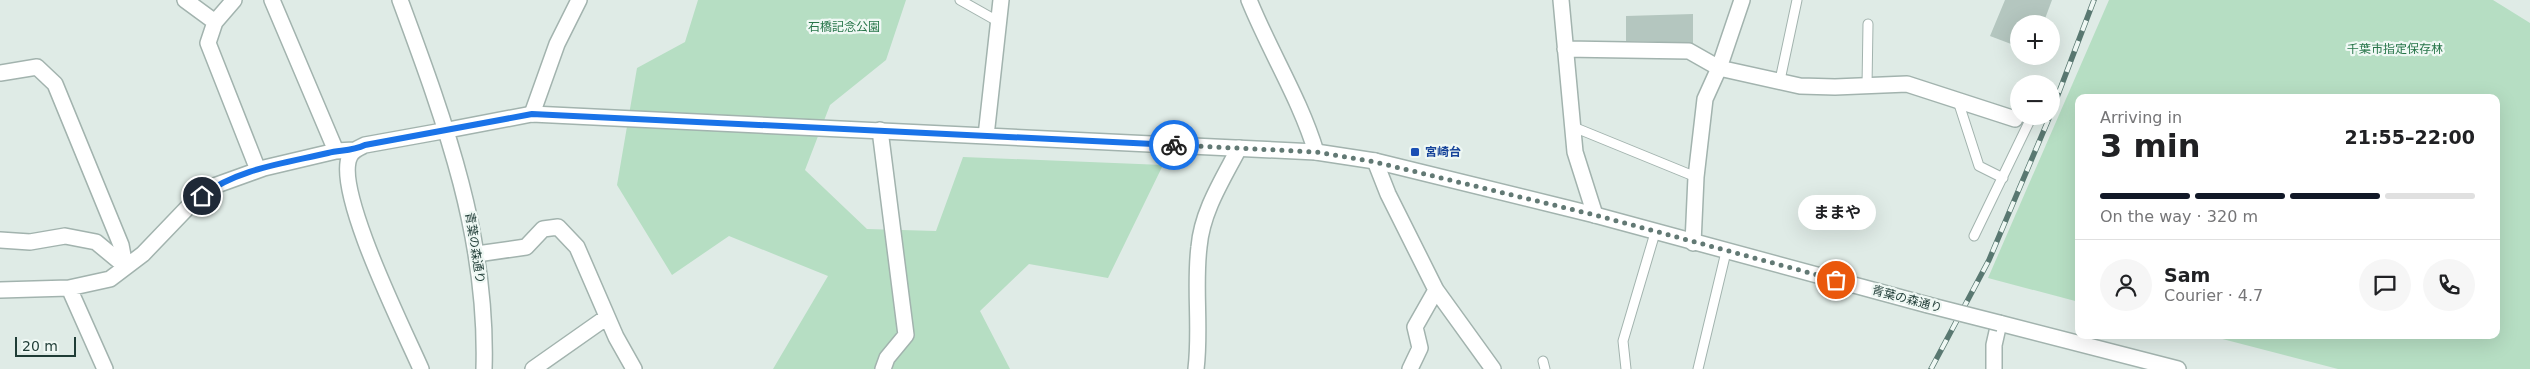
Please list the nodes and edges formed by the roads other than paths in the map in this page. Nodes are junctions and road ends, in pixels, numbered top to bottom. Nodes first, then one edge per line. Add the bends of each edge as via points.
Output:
1 (185, 0) edge
2 (234, 0) edge
3 (272, 0) edge
4 (400, 0) edge
5 (579, 0) edge
6 (960, 0) edge
7 (1001, 0) edge
8 (1249, 0) edge
9 (1561, 0) edge
10 (1742, 0) edge
11 (1797, 0) edge
12 (215, 22) junction
13 (999, 22) junction
14 (1868, 24) dead end
15 (1565, 49) junction
16 (1719, 68) junction
17 (0, 73) edge
18 (1780, 80) junction
19 (1867, 86) junction
20 (1958, 101) junction
21 (532, 114) junction
22 (2010, 117) edge
23 (2028, 125) edge
24 (1571, 126) junction
25 (448, 130) junction
26 (880, 130) junction
27 (986, 136) junction
28 (1240, 148) junction
29 (354, 150) junction
30 (336, 151) junction
31 (1316, 152) junction
32 (1375, 162) junction
33 (258, 170) junction
34 (1696, 177) junction
35 (2003, 178) junction
36 (1595, 215) junction
37 (1655, 232) junction
38 (1974, 236) dead end
39 (0, 240) edge
40 (1693, 243) junction
41 (1726, 252) junction
42 (477, 254) junction
43 (125, 266) junction
44 (69, 288) junction
45 (0, 290) edge
46 (1436, 290) junction
47 (607, 318) junction
48 (1999, 323) junction
49 (105, 369) edge
50 (421, 369) edge
51 (484, 369) edge
52 (533, 369) edge
53 (634, 369) edge
54 (883, 369) edge
55 (1196, 369) edge
56 (1410, 369) edge
57 (1493, 369) edge
58 (1626, 369) edge
59 (1698, 369) edge
60 (1994, 369) edge
61 (2178, 369) edge

1 - 12 street
2 - 12 street
3 - 30 street
4 - 25 street, 青葉の森通り
5 - 21 street via 557,44
6 - 13 lane
7 - 13 street
8 - 31 street via 1261,32 1306,120
9 - 15 street
10 - 16 street
11 - 18 lane
12 - 33 street via 208,43
13 - 27 street
14 - 19 lane
15 - 16 street via 1689,51
15 - 24 street
16 - 18 street
16 - 34 street via 1705,99
17 - 43 street via 37,68 55,84 121,245
18 - 19 street via 1800,86
19 - 20 street via 1907,84
20 - 22 street
20 - 35 lane via 1979,166
21 - 25 street, 青葉の森通り
21 - 26 street, 青葉の森通り
23 - 35 lane
24 - 34 lane
24 - 36 street via 1575,152
25 - 29 street via 365,145
25 - 42 street, 青葉の森通り
26 - 27 street, 青葉の森通り
26 - 54 street via 906,335 887,358
27 - 28 street, 青葉の森通り
28 - 31 street, 青葉の森通り
28 - 55 street via 1212,201 1199,246
29 - 30 street
29 - 50 street via 348,166 356,218
30 - 33 street
31 - 32 street, 青葉の森通り
32 - 36 street, 青葉の森通り
32 - 46 street
33 - 43 street via 214,186
34 - 40 street
35 - 38 lane
36 - 37 street, 青葉の森通り
37 - 40 street, 青葉の森通り
37 - 58 lane via 1623,342
39 - 43 street via 30,242 65,236 96,242
40 - 41 street, 青葉の森通り
41 - 48 street, 青葉の森通り, bridge
41 - 59 lane
42 - 47 street via 526,247 543,229 558,227 577,247
42 - 51 street, 青葉の森通り via 485,333
43 - 44 street via 110,279
44 - 45 street
44 - 49 street
46 - 56 street via 1415,327 1420,348
46 - 57 street
47 - 52 street
47 - 53 street
48 - 60 street via 1994,345
48 - 61 street, 青葉の森通り

